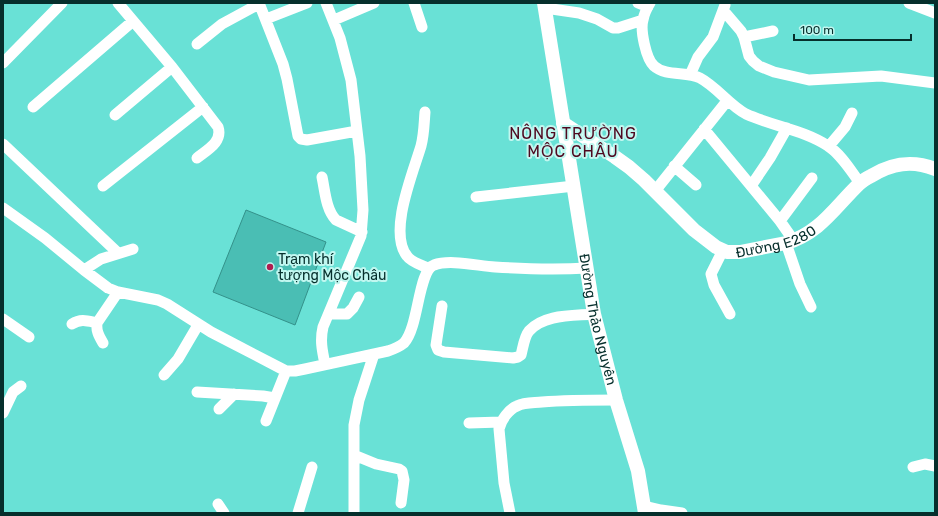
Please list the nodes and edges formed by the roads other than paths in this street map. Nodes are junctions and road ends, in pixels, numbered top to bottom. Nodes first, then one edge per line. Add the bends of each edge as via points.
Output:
1 (62, 3) edge
2 (118, 3) edge
3 (307, 3) edge
4 (326, 3) edge
5 (374, 3) edge
6 (414, 3) edge
7 (908, 3) edge
8 (259, 4) edge
9 (645, 4) edge
10 (544, 6) edge
11 (725, 6) edge
12 (935, 13) edge
13 (266, 19) junction
14 (334, 20) junction
15 (642, 20) junction
16 (133, 21) junction
17 (422, 27) dead end
18 (773, 31) dead end
19 (744, 37) junction
20 (197, 44) dead end
21 (3, 63) edge
22 (172, 67) junction
23 (690, 75) junction
24 (935, 84) edge
25 (727, 100) junction
26 (33, 107) dead end
27 (203, 107) junction
28 (425, 112) dead end
29 (852, 113) dead end
30 (115, 115) dead end
31 (563, 123) junction
32 (787, 128) junction
33 (704, 129) junction
34 (358, 131) junction
35 (3, 144) edge
36 (829, 146) junction
37 (197, 158) dead end
38 (674, 166) junction
39 (935, 169) edge
40 (322, 177) dead end
41 (812, 178) dead end
42 (860, 183) junction
43 (696, 185) dead end
44 (103, 186) dead end
45 (574, 186) junction
46 (751, 186) junction
47 (655, 191) junction
48 (476, 197) dead end
49 (3, 208) edge
50 (780, 220) junction
51 (362, 232) junction
52 (790, 242) junction
53 (133, 249) dead end
54 (723, 250) junction
55 (118, 253) junction
56 (428, 268) junction
57 (587, 268) junction
58 (84, 270) junction
59 (118, 292) junction
60 (359, 297) dead end
61 (442, 306) dead end
62 (811, 307) dead end
63 (329, 314) junction
64 (594, 314) junction
65 (730, 314) dead end
66 (3, 319) edge
67 (97, 323) junction
68 (72, 324) dead end
69 (198, 325) junction
70 (29, 337) dead end
71 (103, 343) dead end
72 (374, 354) junction
73 (325, 364) junction
74 (286, 371) junction
75 (164, 375) dead end
76 (22, 386) dead end
77 (197, 392) dead end
78 (234, 394) junction
79 (275, 398) junction
80 (616, 400) junction
81 (4, 409) edge
82 (219, 409) dead end
83 (266, 421) dead end
84 (469, 422) dead end
85 (501, 422) junction
86 (354, 455) junction
87 (935, 466) edge
88 (312, 467) dead end
89 (913, 467) dead end
90 (401, 503) dead end
91 (644, 510) edge
92 (298, 513) edge
93 (354, 513) edge
94 (510, 513) edge
95 (682, 513) edge

1 - 21 street
2 - 16 street
3 - 13 street
4 - 14 street
5 - 14 street
6 - 17 street
7 - 12 street
8 - 13 street
8 - 20 street via 222,24
9 - 15 street
10 - 15 street via 579,13 613,28
10 - 31 main road, Đường Thảo Nguyên
11 - 19 street
11 - 23 street via 713,37 698,57
13 - 34 street via 287,79 298,136 307,140
14 - 34 street via 351,80
15 - 23 street via 642,33 652,65 664,71
16 - 22 street
16 - 26 street
18 - 19 street
19 - 24 street via 748,52 759,66 798,78 809,80 881,76
22 - 27 street
22 - 30 street
23 - 25 street via 700,78
25 - 32 street via 745,113
25 - 33 street
27 - 37 street via 216,123 219,136 213,146
27 - 44 street
28 - 56 street via 423,135 400,224 402,245 407,257
29 - 36 street via 845,127
31 - 45 main road, Đường Thảo Nguyên
31 - 47 main road, Đường E280 via 616,157
32 - 36 street
32 - 46 street
33 - 38 street
33 - 46 street
34 - 51 street
35 - 55 street
36 - 42 street
38 - 43 street
38 - 47 street
39 - 42 main road, Đường E280 via 901,163 889,166
40 - 51 street via 328,207 333,217
41 - 50 street
42 - 52 main road, Đường E280 via 822,224
45 - 48 street
45 - 57 main road, Đường Thảo Nguyên
46 - 50 street
47 - 54 main road, Đường E280 via 694,230
49 - 58 street
50 - 52 street
51 - 63 street
52 - 54 main road, Đường E280 via 740,252
52 - 62 street via 800,284
53 - 55 street
54 - 65 street via 711,274 714,285
55 - 58 street via 101,259
56 - 57 street via 433,265 455,263 522,269
56 - 72 street via 413,327 408,336 398,347
57 - 64 main road, Đường Thảo Nguyên
58 - 59 street via 108,288
59 - 67 street
59 - 69 street via 168,304
60 - 63 street via 347,314
61 - 64 street via 436,345 438,350 513,358 521,355 528,332 542,323 559,317
63 - 73 street via 321,337
64 - 80 main road, Đường Thảo Nguyên
66 - 70 street
67 - 68 street via 85,320
67 - 71 street via 98,334
69 - 74 street
69 - 75 street via 178,359
72 - 73 street
72 - 86 street via 356,412
73 - 74 street
74 - 79 street
76 - 81 street via 12,392
77 - 78 street
78 - 79 street
78 - 82 street
79 - 83 street
80 - 85 street via 565,400 526,404 517,406
80 - 91 main road, Đường Thảo Nguyên via 638,470
84 - 85 street
85 - 94 street via 500,448
86 - 90 street via 402,471 404,480
86 - 93 street
87 - 89 street via 925,464
88 - 92 street
91 - 95 street

